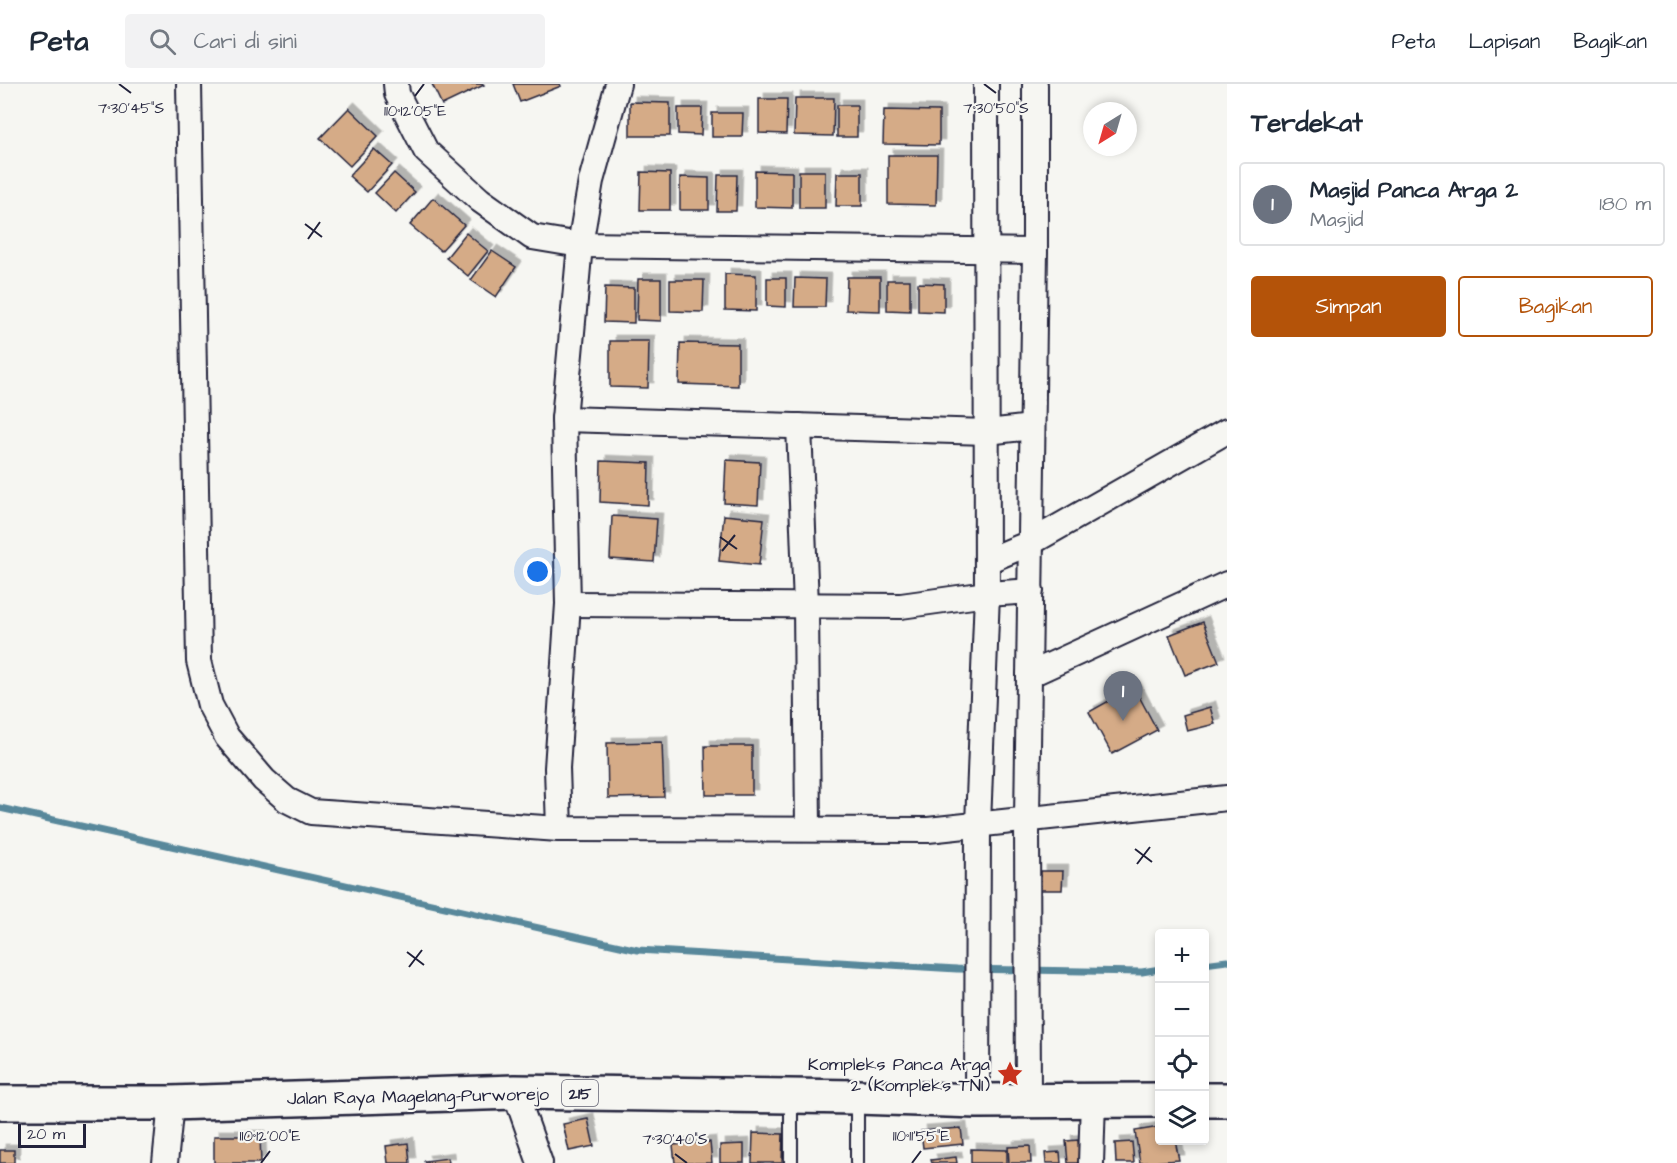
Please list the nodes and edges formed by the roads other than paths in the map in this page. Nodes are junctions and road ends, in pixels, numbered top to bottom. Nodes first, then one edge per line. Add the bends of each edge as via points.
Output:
1 (189, 84) edge
2 (396, 84) edge
3 (618, 84) edge
4 (986, 84) edge
5 (1035, 84) edge
6 (580, 245) junction
7 (987, 251) junction
8 (1035, 251) junction
9 (564, 418) junction
10 (799, 426) junction
11 (1032, 427) junction
12 (1227, 431) edge
13 (987, 432) junction
14 (1030, 543) junction
15 (987, 561) junction
16 (1227, 584) edge
17 (1031, 591) junction
18 (987, 594) junction
19 (568, 604) junction
20 (806, 605) junction
21 (1029, 675) junction
22 (1227, 798) edge
23 (1027, 819) junction
24 (978, 824) junction
25 (559, 829) junction
26 (808, 829) junction
27 (515, 1092) junction
28 (791, 1096) junction
29 (857, 1097) junction
30 (1094, 1100) junction
31 (1155, 1100) edge
32 (1209, 1100) edge
33 (1227, 1100) edge
34 (977, 1101) junction
35 (1028, 1102) junction
36 (0, 1103) edge
37 (171, 1103) junction
38 (165, 1163) edge
39 (540, 1163) edge
40 (791, 1163) edge
41 (856, 1163) edge
42 (1091, 1163) edge

1 - 25 street via 199,661 210,705 227,736 264,780 287,800 310,812
2 - 6 street via 397,94 426,151 480,200 532,237
3 - 6 street via 591,181
4 - 7 street
5 - 8 street
6 - 7 street
6 - 9 street
7 - 8 street
7 - 13 street
8 - 11 street
9 - 10 street
9 - 19 street
10 - 13 street
10 - 20 street
11 - 13 street
11 - 14 street
12 - 14 street
13 - 15 street
14 - 15 street
14 - 17 street
15 - 18 street
16 - 21 street
17 - 18 street
17 - 21 street
18 - 20 street via 901,606
18 - 24 street
19 - 20 street
19 - 25 street via 557,768
20 - 26 street
21 - 23 street
22 - 23 street
23 - 24 street
23 - 35 street
24 - 26 street via 928,830
24 - 34 street
25 - 26 street
27 - 28 main road, Jalan Raya Magelang-Purworejo / 215
27 - 37 main road, Jalan Raya Magelang-Purworejo / 215
27 - 39 street
28 - 29 main road, Jalan Raya Magelang-Purworejo / 215
28 - 40 lane
29 - 34 main road, Jalan Raya Magelang-Purworejo / 215
29 - 41 lane
30 - 31 main road, Jalan Raya Magelang-Purworejo / 215
30 - 35 main road, Jalan Raya Magelang-Purworejo / 215
30 - 42 street
32 - 33 main road
34 - 35 main road, Jalan Raya Magelang-Purworejo / 215
36 - 37 main road, Jalan Raya Magelang-Purworejo / 215
37 - 38 street

